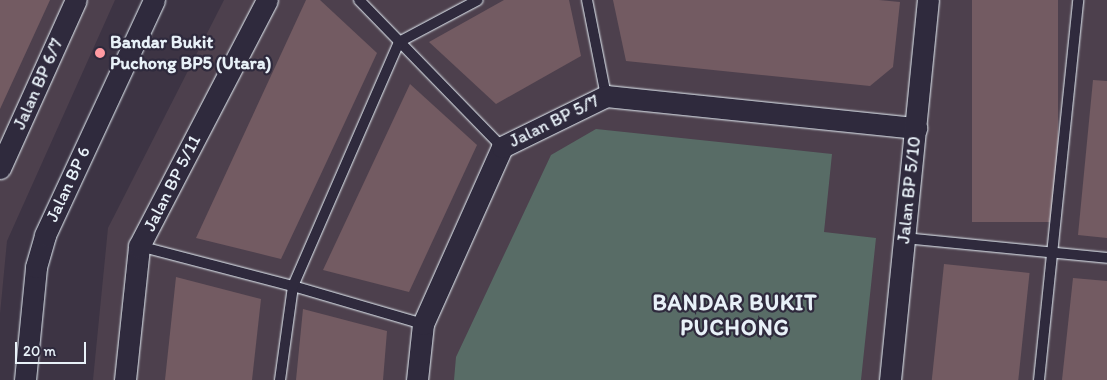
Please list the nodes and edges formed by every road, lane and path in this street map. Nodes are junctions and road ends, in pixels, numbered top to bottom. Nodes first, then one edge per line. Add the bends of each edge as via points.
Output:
1 (76, 0) edge
2 (154, 0) edge
3 (267, 0) edge
4 (359, 0) edge
5 (478, 0) edge
6 (587, 0) edge
7 (928, 0) edge
8 (1078, 0) edge
9 (399, 42) junction
10 (606, 96) junction
11 (916, 128) junction
12 (502, 146) junction
13 (0, 168) edge
14 (904, 238) junction
15 (139, 246) junction
16 (1052, 253) junction
17 (1107, 258) edge
18 (293, 286) junction
19 (422, 324) junction
20 (25, 380) edge
21 (126, 380) edge
22 (280, 380) edge
23 (417, 380) edge
24 (890, 380) edge
25 (1039, 380) edge

1 - 13 street, Jalan BP 6/7
2 - 20 street, Jalan BP 6 via 44,235 36,267
3 - 15 street, Jalan BP 5/11
4 - 9 lane
5 - 9 lane
6 - 10 lane
7 - 11 street, Jalan BP 5/10
8 - 16 lane
9 - 12 lane
9 - 18 lane
10 - 11 street, Jalan BP 5/7
10 - 12 street, Jalan BP 5/7
11 - 14 street, Jalan BP 5/10
12 - 19 street, Jalan BP 5/7
14 - 16 lane
14 - 24 street, Jalan BP 5/10
15 - 18 lane
15 - 21 street, Jalan BP 5/11
16 - 17 lane
16 - 25 lane
18 - 19 lane
18 - 22 lane
19 - 23 street, Jalan BP 5/7

